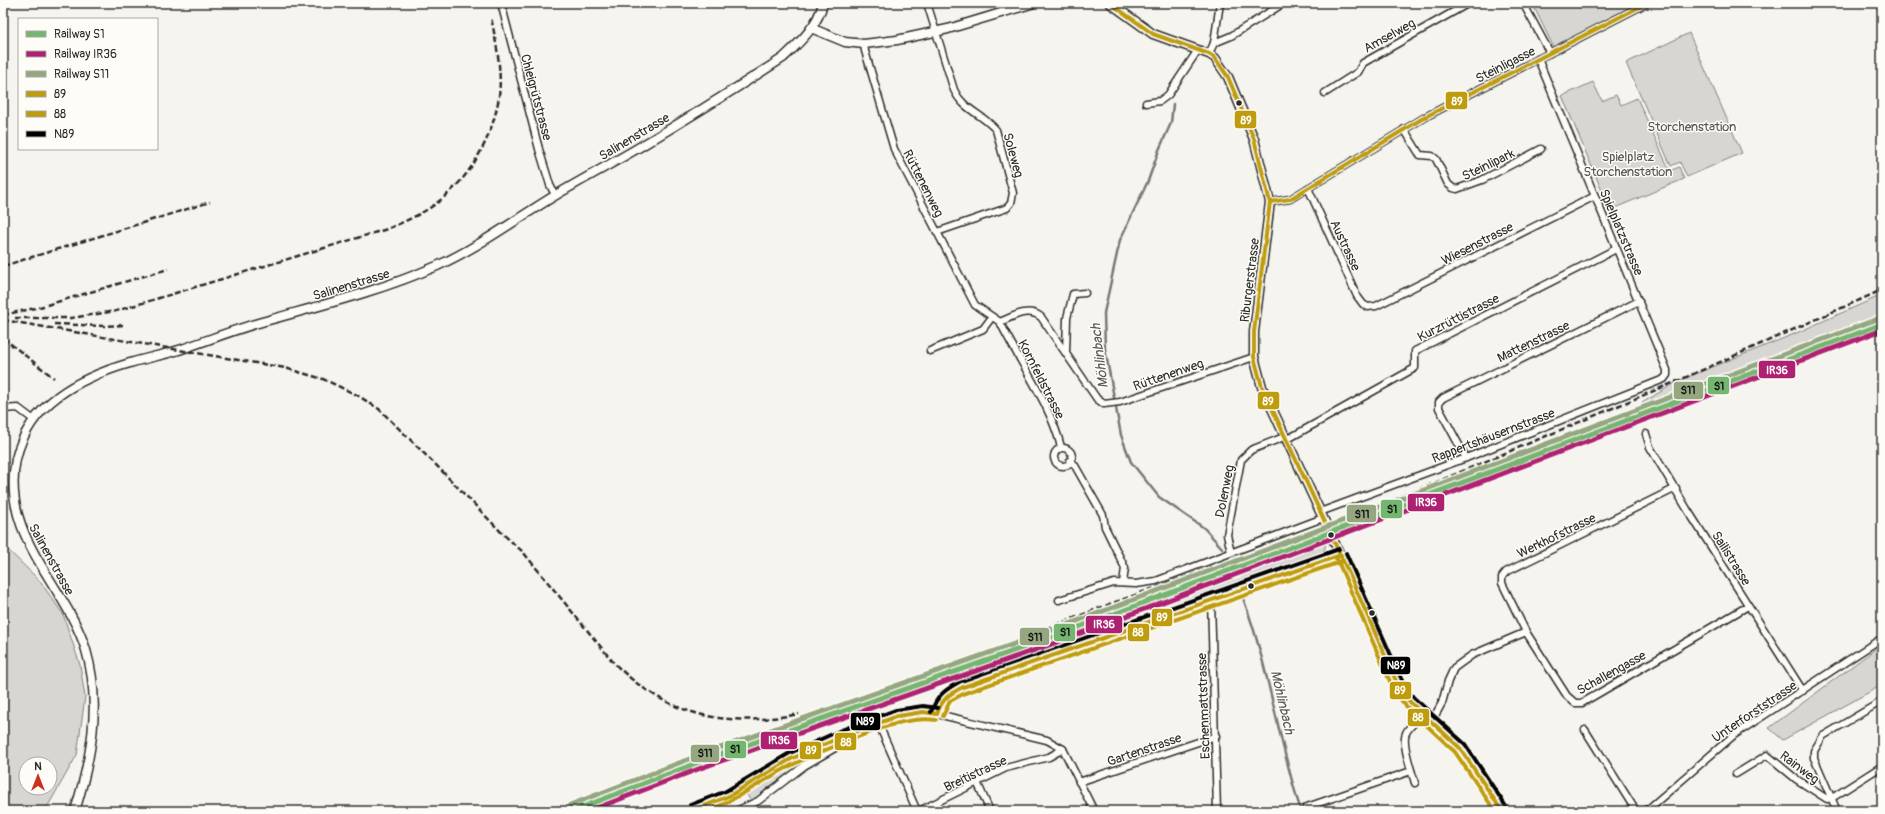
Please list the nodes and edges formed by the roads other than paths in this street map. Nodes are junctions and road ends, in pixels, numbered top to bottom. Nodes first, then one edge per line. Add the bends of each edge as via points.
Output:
1 (501, 3) edge
2 (823, 3) edge
3 (927, 3) edge
4 (1034, 3) edge
5 (1110, 3) edge
6 (1220, 3) edge
7 (1284, 3) edge
8 (1469, 3) edge
9 (1523, 3) edge
10 (1646, 3) edge
11 (811, 28) junction
12 (935, 32) junction
13 (1214, 43) junction
14 (864, 44) junction
15 (1198, 50) junction
16 (1550, 53) junction
17 (1209, 54) junction
18 (1538, 59) junction
19 (1325, 93) dead end
20 (1146, 103) dead end
21 (1404, 129) junction
22 (1541, 149) dead end
23 (1308, 188) junction
24 (555, 195) junction
25 (1595, 196) junction
26 (1270, 202) junction
27 (937, 232) junction
28 (1616, 249) junction
29 (1085, 293) dead end
30 (1639, 301) junction
31 (1368, 308) joint
32 (992, 317) junction
33 (1000, 322) junction
34 (930, 351) dead end
35 (1066, 353) junction
36 (1254, 357) junction
37 (1667, 370) joint
38 (3, 409) edge
39 (34, 420) junction
40 (1646, 434) dead end
41 (1285, 438) junction
42 (1061, 447) junction
43 (1466, 458) junction
44 (1070, 461) junction
45 (1676, 488) junction
46 (1321, 515) junction
47 (1231, 552) junction
48 (1340, 554) junction
49 (1123, 584) junction
50 (1059, 600) dead end
51 (1211, 600) junction
52 (1748, 606) junction
53 (1526, 632) junction
54 (1882, 638) edge
55 (1803, 691) junction
56 (1882, 701) edge
57 (937, 714) junction
58 (1423, 714) junction
59 (1432, 722) junction
60 (878, 723) junction
61 (1585, 730) dead end
62 (1216, 736) junction
63 (841, 737) junction
64 (1062, 749) junction
65 (1882, 766) edge
66 (1412, 771) junction
67 (1736, 774) dead end
68 (977, 782) junction
69 (1079, 782) junction
70 (1415, 784) dead end
71 (1832, 798) junction
72 (721, 800) dead end
73 (1307, 807) dead end
74 (75, 811) edge
75 (736, 811) edge
76 (918, 811) edge
77 (990, 811) edge
78 (1094, 811) edge
79 (1217, 811) edge
80 (1502, 811) edge
81 (1636, 811) edge
82 (1646, 811) edge
83 (1837, 811) edge

1 - 24 street, Chleigrütstrasse via 539,149
2 - 11 street, Salinenstrasse
3 - 12 street, Soleweg
4 - 12 street
5 - 15 street via 1153,34
6 - 13 street
7 - 13 street via 1231,36
8 - 19 street, Amselweg via 1363,62 1358,72
9 - 16 street
10 - 16 street, Steinligasse
11 - 14 street via 845,42
11 - 24 street, Salinenstrasse via 799,44 783,58 636,149
12 - 14 street
12 - 27 street, Soleweg via 958,100 996,130 1013,193 1007,208
13 - 17 street
14 - 27 street, Rüttenenweg via 894,149
15 - 17 street
15 - 20 street via 1168,95 1160,101
16 - 18 street, Steinligasse
17 - 26 street, Riburgerstrasse via 1224,69 1240,102 1254,140
18 - 21 street, Steinligasse
18 - 25 street, Spielplatzstrasse
21 - 22 street, Steinlipark via 1420,155 1436,159 1448,184 1457,189 1482,180
21 - 23 street, Steinligasse
23 - 26 street, Steinligasse via 1290,199
23 - 31 street, Austrasse via 1358,296
24 - 39 street, Salinenstrasse via 479,245 410,278 103,372 85,379 56,397
25 - 28 street, Spielplatzstrasse
25 - 31 street, Wiesenstrasse
26 - 36 street, Riburgerstrasse via 1254,332
27 - 32 street, Rüttenenweg via 975,305
28 - 30 street, Spielplatzstrasse
28 - 41 street, Kurzrüttistrasse via 1415,351 1415,368
29 - 35 street via 1073,294 1067,318
30 - 37 street, Spielplatzstrasse
30 - 43 street, Mattenstrasse via 1443,398 1438,408
32 - 33 street, Rüttenenweg
32 - 34 street via 983,329
33 - 35 street, Rüttenenweg via 1024,312 1036,313
33 - 42 street, Kornfeldstrasse via 1042,401
35 - 36 street, Rüttenenweg via 1097,399 1104,404 1117,403
36 - 41 street, Riburgerstrasse via 1262,387
37 - 43 street, Rappertshäusernstrasse via 1664,378
38 - 39 street via 18,408
39 - 74 street, Salinenstrasse via 21,443 15,464 13,491 16,514 29,546 81,635 93,683 92,741
40 - 45 street, Sailistrasse via 1650,447
41 - 46 street, Riburgerstrasse
41 - 47 street, Dolenweg via 1251,450 1241,460 1227,535
42 - 44 street, Kornfeldstrasse via 1067,448 1071,453
42 - 44 street via 1056,450 1054,460 1064,466
43 - 46 street, Rappertshäusernstrasse
44 - 49 street, Kornfeldstrasse via 1103,515 1105,527 1125,568
45 - 52 street, Sailistrasse
45 - 53 street, Werkhofstrasse via 1506,572 1502,576 1502,583
46 - 47 street, Rappertshäusernstrasse
46 - 48 street, Riburgerstrasse
47 - 49 street, Rappertshäusernstrasse via 1156,581
48 - 51 street
48 - 58 street, Riburgerstrasse via 1395,680 1410,702
49 - 50 street, Rappertshäusernstrasse via 1114,584
51 - 57 street via 963,687 944,697
51 - 62 street, Eschenmattstrasse
52 - 53 street, Schallengasse via 1582,703 1575,703 1567,696
52 - 55 street, Sailistrasse
53 - 59 street via 1472,655 1454,668 1442,703
54 - 55 street, Unterforststrasse
55 - 82 street, Unterforststrasse via 1734,735
56 - 71 street via 1823,736 1818,742 1814,758
57 - 60 street via 914,712
57 - 64 street via 1036,736
58 - 59 street, Riburgerstrasse
58 - 66 street via 1406,732 1405,737
59 - 80 street, Riburgerstrasse via 1460,748
60 - 63 street
60 - 76 street
61 - 81 street
62 - 69 street, Gartenstrasse
62 - 79 street, Eschenmattstrasse
63 - 72 street via 791,759
63 - 75 street via 841,742 835,748 804,766 758,801
64 - 68 street, Breitistrasse via 1049,757 1006,768
64 - 69 street
65 - 71 street
66 - 70 street
66 - 73 street
67 - 71 street, Rainweg via 1767,755 1824,798
68 - 76 street, Breitistrasse
68 - 77 street
69 - 78 street
71 - 83 street

